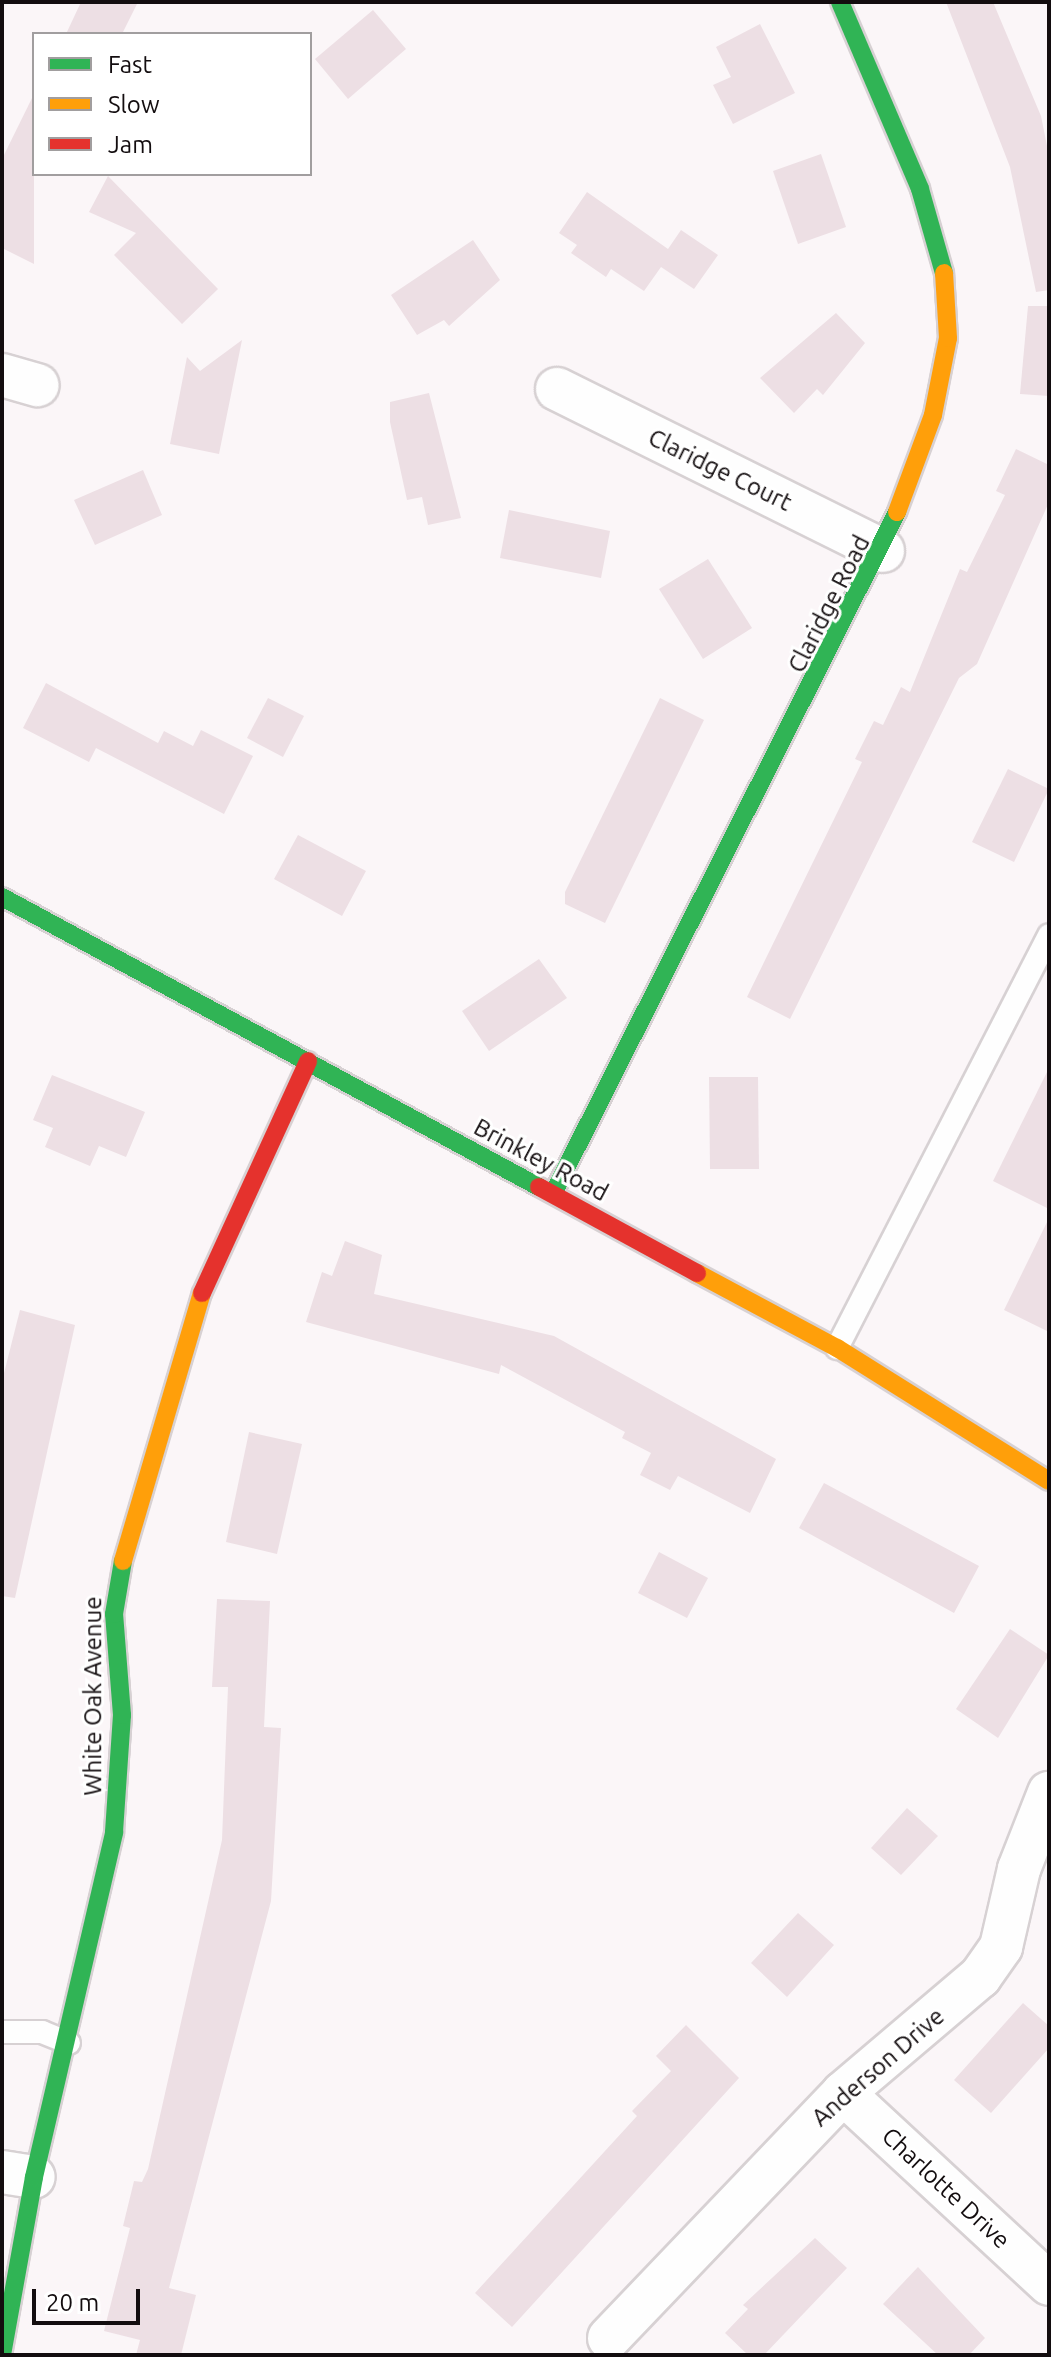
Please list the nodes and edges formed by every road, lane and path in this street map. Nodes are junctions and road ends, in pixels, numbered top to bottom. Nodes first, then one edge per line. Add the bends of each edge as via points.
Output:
1 (840, 2) edge
2 (557, 389) dead end
3 (883, 551) junction
4 (2, 897) edge
5 (1049, 935) edge
6 (308, 1061) junction
7 (553, 1194) junction
8 (837, 1348) junction
9 (1049, 1481) edge
10 (1049, 1793) edge
11 (2, 2032) edge
12 (69, 2043) junction
13 (843, 2093) junction
14 (18, 2174) edge
15 (1049, 2284) edge
16 (609, 2338) dead end
17 (2, 2355) edge

1 - 3 street, Claridge Road via 920,189 948,306 933,415
2 - 3 street, Claridge Court
3 - 7 street, Claridge Road
4 - 6 street, Brinkley Road
5 - 8 lane
6 - 7 street, Brinkley Road
6 - 12 street, White Oak Avenue via 197,1304 142,1476 114,1614 122,1715 114,1832
7 - 8 street, Brinkley Road
8 - 9 street, Brinkley Road
10 - 13 street, Anderson Drive via 1023,1855 1001,1947 980,1977
11 - 12 lane via 42,2032
12 - 14 street, White Oak Avenue
13 - 15 street, Charlotte Drive
13 - 16 street, Anderson Drive
14 - 17 street, White Oak Avenue

